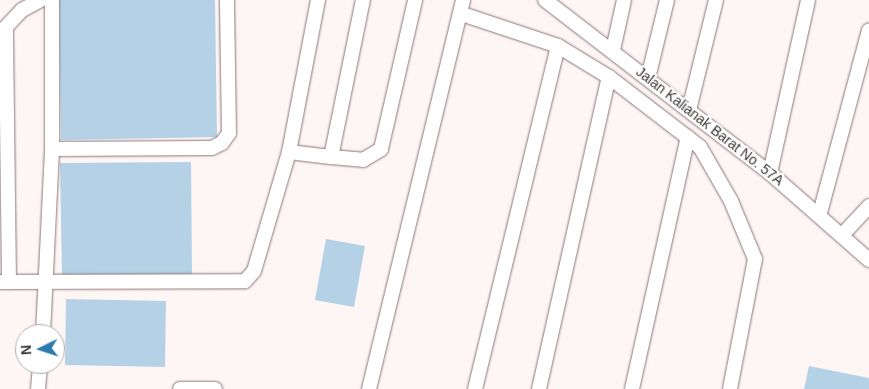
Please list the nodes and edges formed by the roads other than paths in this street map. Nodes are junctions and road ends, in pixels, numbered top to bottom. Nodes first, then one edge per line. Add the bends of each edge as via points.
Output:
1 (41, 0) edge
2 (52, 0) edge
3 (227, 0) edge
4 (318, 0) edge
5 (363, 0) edge
6 (415, 0) edge
7 (545, 0) edge
8 (624, 0) edge
9 (667, 0) edge
10 (716, 0) edge
11 (808, 0) edge
12 (563, 6) edge
13 (462, 7) edge
14 (3, 28) edge
15 (869, 30) edge
16 (558, 46) junction
17 (613, 50) junction
18 (609, 77) junction
19 (648, 78) junction
20 (689, 110) junction
21 (688, 137) junction
22 (52, 149) junction
23 (289, 152) junction
24 (331, 157) junction
25 (770, 172) junction
26 (868, 209) edge
27 (820, 213) junction
28 (844, 233) junction
29 (5, 249) edge
30 (869, 260) edge
31 (5, 282) edge
32 (48, 284) junction
33 (44, 324) edge
34 (39, 374) edge
35 (38, 389) edge
36 (180, 389) edge
37 (215, 389) edge
38 (369, 389) edge
39 (475, 389) edge
40 (539, 389) edge
41 (632, 389) edge
42 (730, 389) edge

1 - 14 lane via 22,10
2 - 22 lane
3 - 22 lane via 229,132 222,143 212,148
4 - 23 lane
5 - 24 lane
6 - 24 lane via 381,149 363,160
7 - 12 lane, Jalan Kalianak Barat No. 57A
8 - 17 lane
9 - 19 lane
10 - 20 lane
11 - 25 lane
12 - 17 lane, Jalan Kalianak Barat No. 57A
13 - 16 lane, Jalan Kalianak Barat No. 57A
13 - 38 lane
14 - 29 lane
15 - 27 lane
16 - 18 lane, Jalan Kalianak Barat No. 57A
16 - 39 lane
17 - 19 lane, Jalan Kalianak Barat No. 57A
18 - 21 lane, Jalan Kalianak Barat No. 57A
18 - 40 lane
19 - 20 lane, Jalan Kalianak Barat No. 57A
20 - 25 lane, Jalan Kalianak Barat No. 57A
21 - 41 lane
21 - 42 lane, Jalan Kalianak Barat No. 57A via 700,147 731,201 755,259
22 - 32 lane
23 - 24 lane
23 - 32 lane via 254,271 245,281
25 - 27 lane, Jalan Kalianak Barat No. 57A
26 - 28 lane
27 - 28 lane, Jalan Kalianak Barat No. 57A
28 - 30 lane, Jalan Kalianak Barat No. 57A
29 - 31 lane
31 - 32 lane
32 - 33 lane
34 - 35 lane
36 - 37 lane

